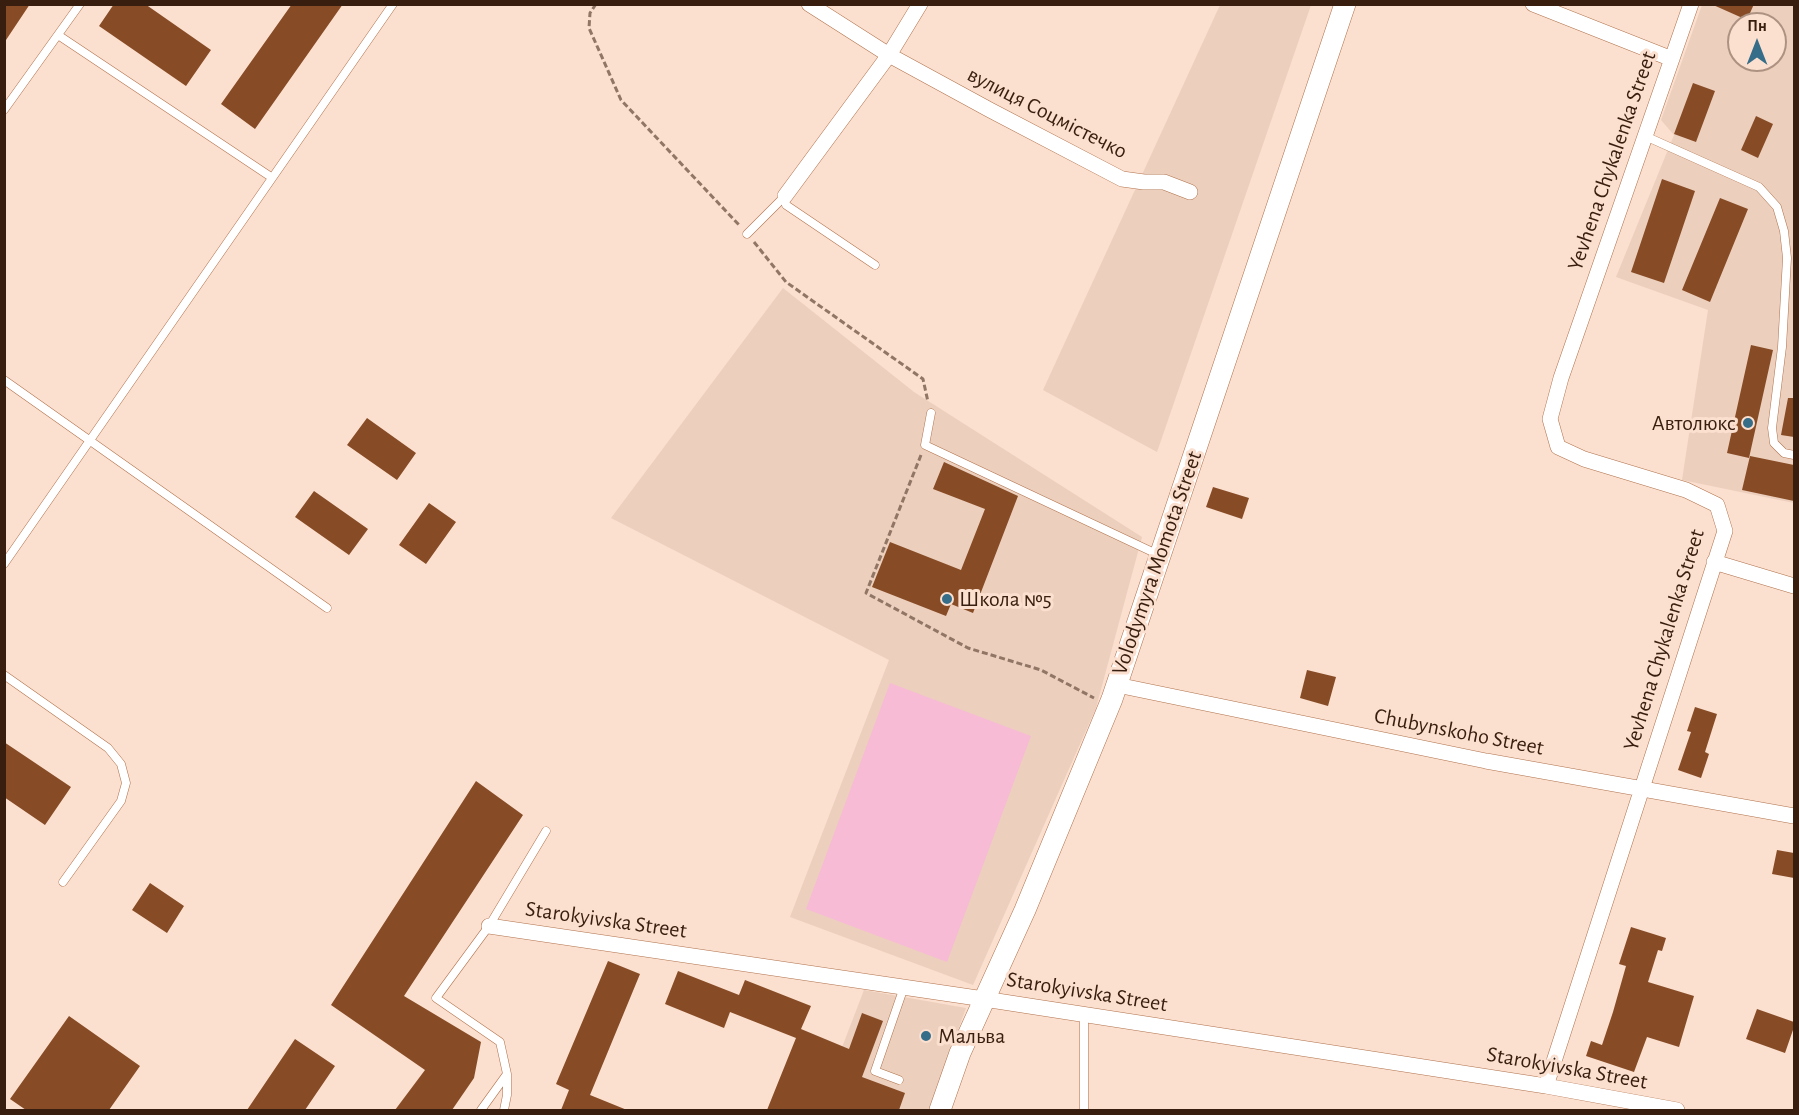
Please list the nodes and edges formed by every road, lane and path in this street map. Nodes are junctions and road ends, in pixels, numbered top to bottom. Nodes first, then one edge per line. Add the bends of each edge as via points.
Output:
1 (393, 4) edge
2 (809, 4) edge
3 (920, 4) edge
4 (1345, 4) edge
5 (1533, 4) edge
6 (1691, 4) edge
7 (79, 5) edge
8 (58, 35) junction
9 (889, 55) junction
10 (1672, 59) junction
11 (4, 110) edge
12 (1645, 136) junction
13 (271, 177) junction
14 (1190, 192) dead end
15 (785, 196) junction
16 (747, 234) dead end
17 (875, 265) dead end
18 (4, 380) edge
19 (931, 412) dead end
20 (90, 440) junction
21 (926, 445) junction
22 (1794, 455) edge
23 (1160, 555) junction
24 (1714, 562) junction
25 (4, 564) edge
26 (1794, 586) edge
27 (327, 608) dead end
28 (4, 675) edge
29 (1116, 685) junction
30 (1109, 706) junction
31 (1641, 790) junction
32 (1794, 816) edge
33 (546, 831) dead end
34 (63, 882) dead end
35 (489, 926) junction
36 (904, 987) junction
37 (984, 999) junction
38 (1084, 1014) junction
39 (507, 1074) junction
40 (899, 1080) dead end
41 (1546, 1086) junction
42 (1633, 1106) edge
43 (481, 1110) edge
44 (504, 1110) edge
45 (940, 1110) edge
46 (1084, 1110) edge
47 (1677, 1110) edge

1 - 13 lane
2 - 9 street, вулиця Соцмістечко
3 - 9 street
4 - 23 street, Volodymyra Momota Street
5 - 10 street
6 - 10 street, Yevhena Chykalenka Street
7 - 8 lane
8 - 11 lane
8 - 13 lane
9 - 14 street, вулиця Соцмістечко via 1122,179 1164,182
9 - 15 street
10 - 12 street, Yevhena Chykalenka Street
12 - 22 lane via 1759,187 1777,207 1787,258 1772,428 1774,443 1784,453
12 - 24 street, Yevhena Chykalenka Street via 1550,419 1558,447 1584,459 1686,490 1717,505 1725,531
13 - 20 lane
15 - 16 lane
15 - 17 lane via 786,205
18 - 20 lane
19 - 21 lane
20 - 25 lane
20 - 27 lane
21 - 23 lane
21 - 30 path via 866,594 968,648 1041,670
23 - 29 street, Volodymyra Momota Street
24 - 26 street
24 - 31 street, Yevhena Chykalenka Street
28 - 34 lane via 108,748 121,764 126,783 121,801
29 - 30 street, Volodymyra Momota Street
29 - 31 street, Chubynskoho Street
30 - 37 street, Volodymyra Momota Street
31 - 32 street, Chubynskoho Street
31 - 41 street, Yevhena Chykalenka Street
33 - 35 lane
35 - 36 street, Starokyivska Street
35 - 39 lane via 436,998 500,1042
36 - 37 street, Starokyivska Street
36 - 40 lane via 875,1071
37 - 38 street, Starokyivska Street
37 - 45 street, Volodymyra Momota Street
38 - 41 street, Starokyivska Street
38 - 46 lane
39 - 43 lane
39 - 44 lane
41 - 42 street, Starokyivska Street
42 - 47 street, Starokyivska Street

